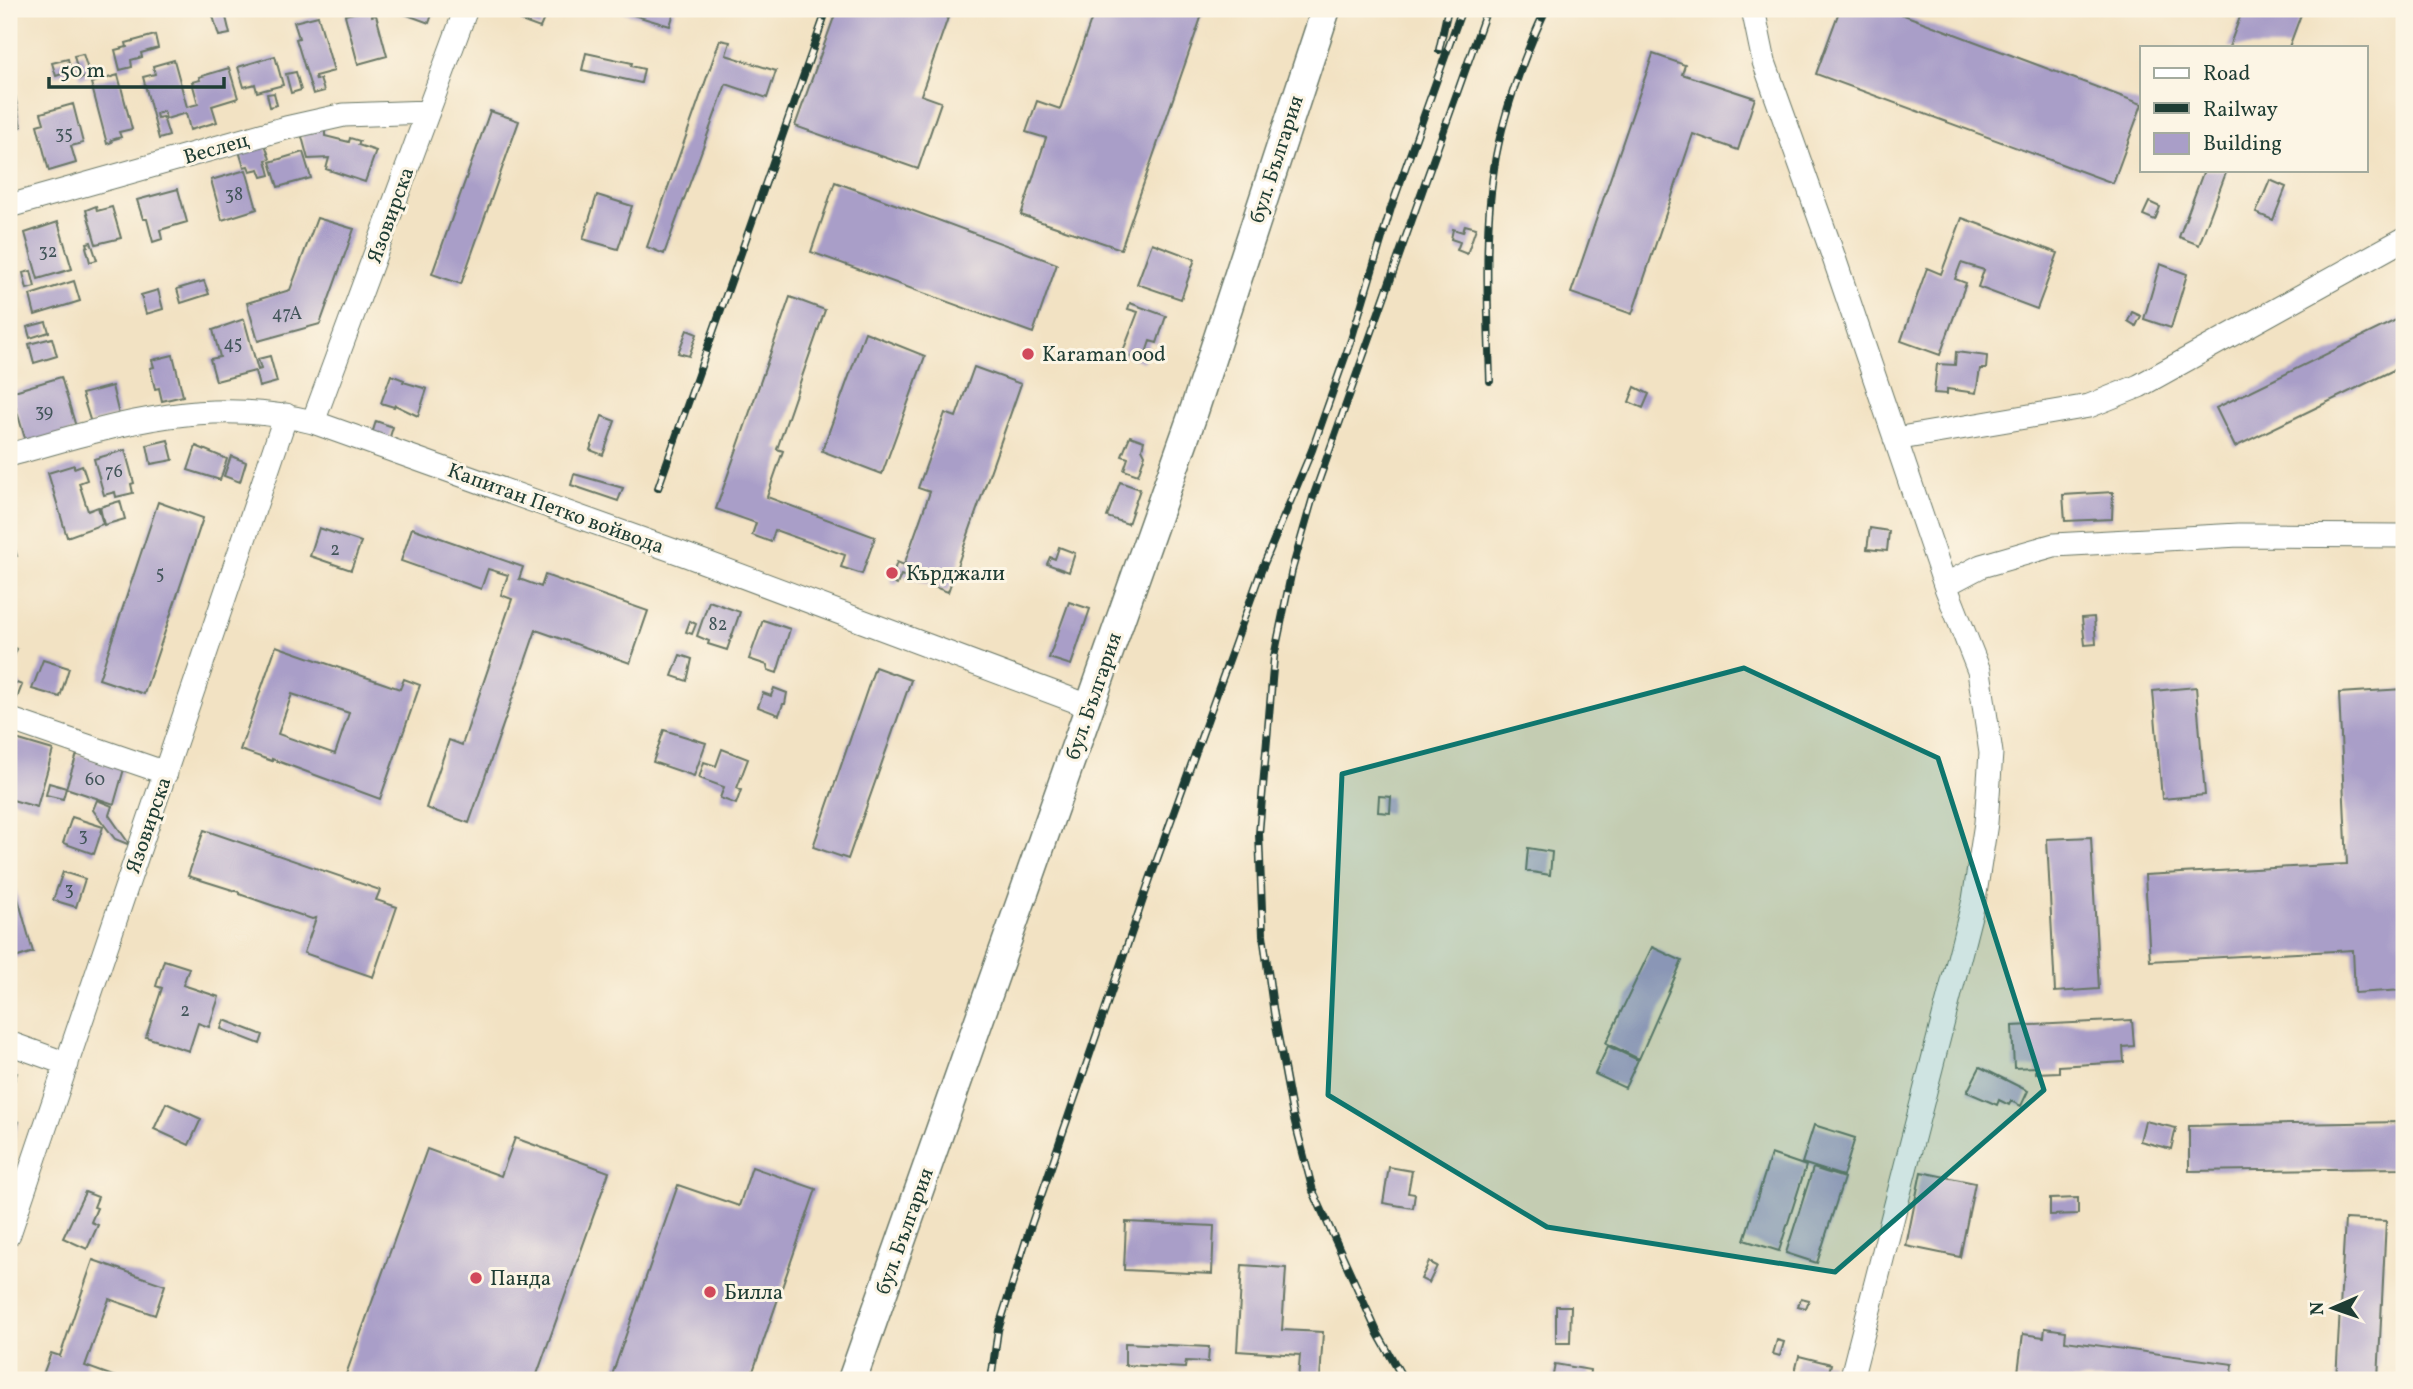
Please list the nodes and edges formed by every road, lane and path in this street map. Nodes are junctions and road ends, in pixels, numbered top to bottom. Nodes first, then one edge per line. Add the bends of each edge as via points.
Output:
1 (466, 9) edge
2 (1326, 9) edge
3 (1753, 9) edge
4 (428, 112) junction
5 (9, 206) edge
6 (2404, 239) edge
7 (286, 415) junction
8 (313, 422) junction
9 (1895, 439) junction
10 (9, 454) edge
11 (2404, 536) edge
12 (1945, 585) junction
13 (1089, 706) junction
14 (9, 719) edge
15 (166, 773) junction
16 (9, 1043) edge
17 (67, 1064) junction
18 (9, 1234) edge
19 (852, 1380) edge
20 (1851, 1380) edge

1 - 4 street, Язовирска
2 - 13 street, бул. България via 1194,411
3 - 9 street via 1764,62
4 - 5 street, Веслец via 344,115 286,128
4 - 8 street, Язовирска
6 - 9 street via 2139,386 2090,407
7 - 8 street, Капитан Петко войвода
7 - 10 street, Капитан Петко войвода via 205,411 139,419
7 - 15 street, Язовирска
8 - 13 street, Капитан Петко войвода
9 - 12 street
11 - 12 street via 2239,535 2054,545 1982,566
12 - 20 street via 1979,671 1991,753 1986,823 1975,900
13 - 19 street, бул. България
14 - 15 street
15 - 17 street, Язовирска
16 - 17 street
17 - 18 street, Язовирска

